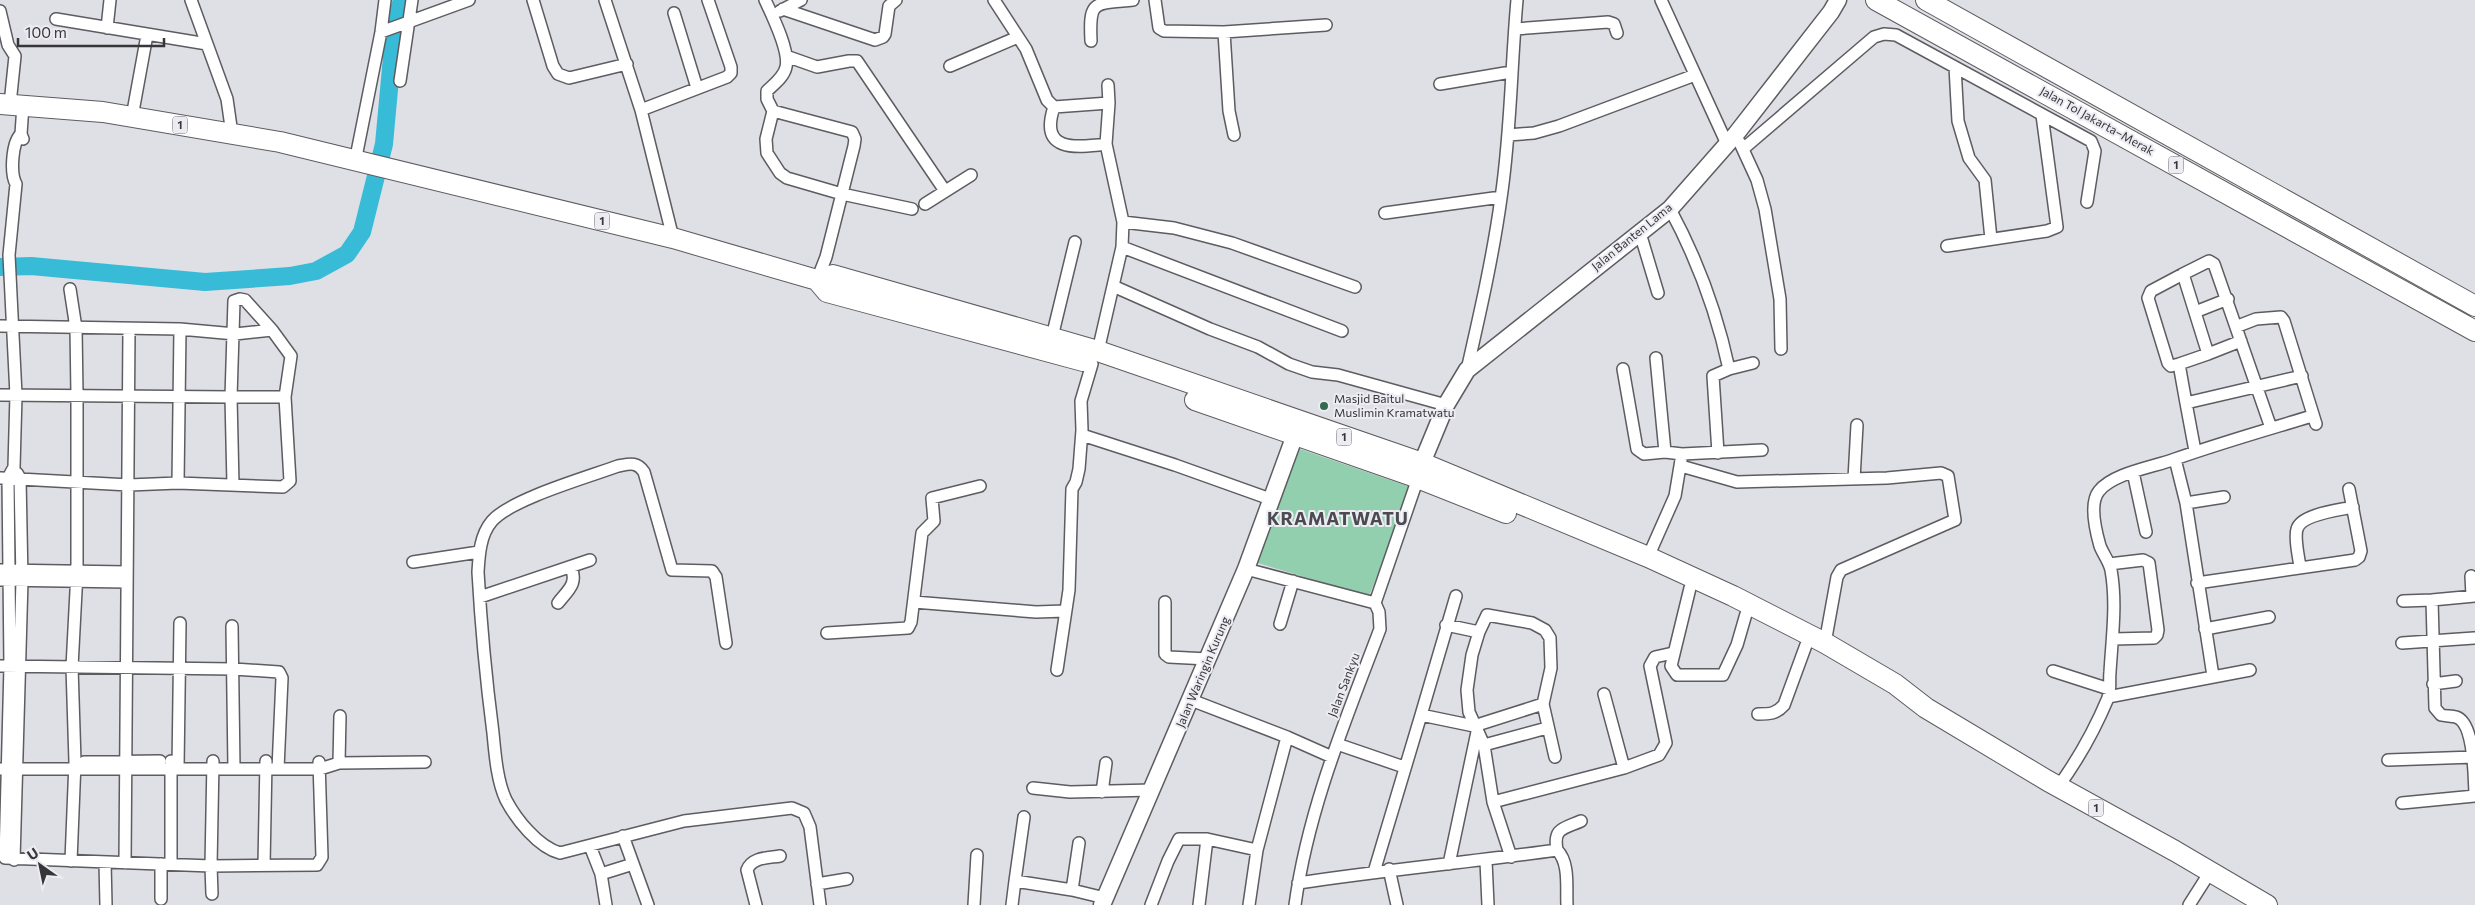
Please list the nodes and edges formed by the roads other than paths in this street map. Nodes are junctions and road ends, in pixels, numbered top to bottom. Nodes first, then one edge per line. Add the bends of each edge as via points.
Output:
1 (110, 0) edge
2 (191, 0) edge
3 (385, 0) edge
4 (412, 0) edge
5 (469, 0) edge
6 (533, 0) edge
7 (605, 0) edge
8 (708, 0) edge
9 (765, 0) edge
10 (801, 0) edge
11 (894, 0) edge
12 (994, 0) edge
13 (1134, 0) edge
14 (1155, 0) edge
15 (1517, 0) edge
16 (1661, 0) edge
17 (1876, 0) edge
18 (1926, 0) edge
19 (1835, 6) edge
20 (784, 9) junction
21 (0, 11) edge
22 (674, 13) dead end
23 (771, 14) junction
24 (56, 19) dead end
25 (405, 22) junction
26 (1326, 25) dead end
27 (107, 28) junction
28 (1515, 29) junction
29 (385, 30) junction
30 (1224, 32) junction
31 (1617, 33) dead end
32 (147, 35) junction
33 (1018, 38) junction
34 (1091, 41) dead end
35 (208, 44) junction
36 (8, 45) junction
37 (0, 54) edge
38 (786, 56) junction
39 (627, 64) junction
40 (950, 66) dead end
41 (1955, 66) junction
42 (1511, 72) junction
43 (1696, 75) junction
44 (400, 81) dead end
45 (1440, 84) dead end
46 (1108, 86) dead end
47 (697, 88) junction
48 (1109, 103) junction
49 (11, 104) edge
50 (1054, 107) junction
51 (641, 110) junction
52 (773, 111) junction
53 (2042, 115) junction
54 (132, 117) junction
55 (232, 134) junction
56 (1234, 135) dead end
57 (1508, 135) junction
58 (1735, 143) junction
59 (1106, 144) junction
60 (357, 162) junction
61 (971, 175) dead end
62 (945, 191) junction
63 (842, 194) junction
64 (1501, 198) junction
65 (2087, 202) dead end
66 (925, 204) dead end
67 (912, 209) dead end
68 (1670, 209) junction
69 (1385, 213) dead end
70 (1123, 222) junction
71 (1640, 233) junction
72 (673, 238) junction
73 (1991, 239) junction
74 (1075, 242) dead end
75 (1947, 246) dead end
76 (1122, 247) junction
77 (6, 250) edge
78 (6, 274) edge
79 (2183, 274) junction
80 (817, 280) junction
81 (1113, 286) junction
82 (1355, 287) dead end
83 (70, 289) dead end
84 (1658, 293) dead end
85 (2228, 298) junction
86 (2475, 306) edge
87 (2195, 312) junction
88 (6, 326) edge
89 (2238, 326) junction
90 (76, 328) junction
91 (128, 329) junction
92 (180, 329) junction
93 (272, 330) junction
94 (2475, 331) edge
95 (1342, 332) dead end
96 (235, 334) junction
97 (1052, 337) junction
98 (2241, 341) junction
99 (1781, 349) dead end
100 (2208, 354) junction
101 (1095, 357) junction
102 (1656, 358) dead end
103 (1753, 363) dead end
104 (2179, 364) junction
105 (1623, 369) dead end
106 (1729, 369) junction
107 (1467, 370) junction
108 (2302, 376) junction
109 (2257, 385) junction
110 (0, 395) edge
111 (16, 395) junction
112 (77, 395) junction
113 (129, 395) junction
114 (180, 395) junction
115 (231, 397) junction
116 (286, 398) junction
117 (2186, 403) junction
118 (1446, 405) junction
119 (1857, 425) dead end
120 (2271, 428) junction
121 (1082, 435) junction
122 (1295, 435) junction
123 (1762, 450) dead end
124 (2195, 450) junction
125 (1665, 452) junction
126 (1718, 452) junction
127 (2175, 459) junction
128 (1681, 460) junction
129 (14, 467) junction
130 (1420, 470) junction
131 (2134, 472) junction
132 (4, 478) edge
133 (20, 478) junction
134 (1854, 479) junction
135 (76, 482) junction
136 (178, 483) junction
137 (129, 485) junction
138 (233, 486) junction
139 (980, 486) dead end
140 (2349, 489) dead end
141 (2224, 497) dead end
142 (1272, 500) junction
143 (2186, 503) junction
144 (2353, 507) junction
145 (2146, 532) dead end
146 (479, 552) junction
147 (1648, 557) junction
148 (590, 560) dead end
149 (414, 562) dead end
150 (2109, 564) junction
151 (572, 567) junction
152 (2300, 568) junction
153 (1246, 569) junction
154 (10, 575) edge
155 (2471, 576) dead end
156 (77, 577) junction
157 (127, 577) junction
158 (1293, 581) junction
159 (2197, 583) junction
160 (1690, 588) junction
161 (1456, 596) dead end
162 (2474, 596) edge
163 (480, 598) junction
164 (2432, 600) junction
165 (2403, 601) dead end
166 (914, 602) junction
167 (1165, 602) dead end
168 (558, 603) dead end
169 (1375, 603) junction
170 (1065, 611) junction
171 (1746, 614) junction
172 (2269, 617) dead end
173 (180, 623) dead end
174 (1280, 624) dead end
175 (1446, 625) junction
176 (232, 626) dead end
177 (2205, 629) junction
178 (1478, 632) junction
179 (827, 633) dead end
180 (2474, 638) dead end
181 (2113, 639) junction
182 (726, 643) dead end
183 (2432, 643) junction
184 (1816, 644) junction
185 (2402, 644) dead end
186 (1672, 653) junction
187 (1208, 659) junction
188 (10, 666) edge
189 (72, 667) junction
190 (126, 668) junction
191 (180, 669) junction
192 (234, 669) junction
193 (1057, 670) dead end
194 (2250, 670) dead end
195 (2053, 671) dead end
196 (2213, 676) junction
197 (2456, 681) dead end
198 (2433, 684) junction
199 (2109, 693) junction
200 (1604, 694) dead end
201 (1191, 700) junction
202 (1543, 704) junction
203 (1758, 714) dead end
204 (1421, 715) junction
205 (340, 716) dead end
206 (1548, 728) junction
207 (1476, 729) junction
208 (1286, 737) junction
209 (1337, 744) junction
210 (1484, 745) junction
211 (1332, 757) junction
212 (1555, 757) dead end
213 (2474, 757) edge
214 (2388, 760) dead end
215 (425, 762) dead end
216 (1106, 762) dead end
217 (213, 764) junction
218 (234, 764) junction
219 (75, 765) junction
220 (126, 765) junction
221 (174, 765) junction
222 (266, 765) junction
223 (278, 765) junction
224 (327, 765) junction
225 (8, 766) edge
226 (1404, 767) junction
227 (1624, 768) junction
228 (2058, 787) junction
229 (1032, 788) dead end
230 (1152, 790) junction
231 (1102, 792) junction
232 (2475, 795) edge
233 (1493, 802) junction
234 (2402, 803) dead end
235 (1024, 817) dead end
236 (1581, 821) dead end
237 (623, 836) junction
238 (1207, 839) junction
239 (1079, 843) dead end
240 (590, 846) junction
241 (1257, 850) junction
242 (1557, 850) junction
243 (977, 855) dead end
244 (780, 856) dead end
245 (1511, 857) junction
246 (71, 861) junction
247 (1486, 861) junction
248 (105, 862) junction
249 (125, 863) junction
250 (166, 864) junction
251 (264, 864) junction
252 (633, 864) junction
253 (1449, 864) junction
254 (211, 866) junction
255 (1389, 870) junction
256 (1374, 872) junction
257 (2210, 872) junction
258 (601, 874) junction
259 (847, 879) dead end
260 (1015, 881) junction
261 (1298, 883) junction
262 (817, 884) junction
263 (1072, 890) junction
264 (212, 894) dead end
265 (161, 899) dead end
266 (1103, 902) edge
267 (106, 905) edge
268 (606, 905) edge
269 (648, 905) edge
270 (756, 905) edge
271 (820, 905) edge
272 (974, 905) edge
273 (1012, 905) edge
274 (1151, 905) edge
275 (1200, 905) edge
276 (1249, 905) edge
277 (1295, 905) edge
278 (1398, 905) edge
279 (1488, 905) edge
280 (1567, 905) edge
281 (2189, 905) edge
282 (2267, 905) edge

1 - 27 street
2 - 35 street
3 - 29 street
4 - 25 street
5 - 25 street
6 - 39 street via 558,74 569,78
7 - 39 street
8 - 47 street via 731,70 727,77
9 - 23 street
10 - 20 street
11 - 20 street via 889,6 885,34 875,40
12 - 33 street
13 - 34 street via 1093,7 1090,14
14 - 30 street via 1161,30
15 - 28 street
16 - 43 street
17 - 94 highway, Jalan Tol Jakarta–Merak / 1
18 - 86 highway, Jalan Tol Jakarta–Merak / 1
19 - 58 main road, Jalan Banten Lama
20 - 23 street
21 - 36 street
22 - 47 street
23 - 38 street
24 - 27 street
25 - 29 street
25 - 44 street
26 - 30 street
27 - 32 street
28 - 31 street via 1608,22 1614,24
28 - 42 street
29 - 60 street
30 - 56 street via 1229,111
32 - 35 street
32 - 54 street
33 - 40 street
33 - 50 street
35 - 55 street via 226,99
36 - 37 street
36 - 49 street via 15,56
38 - 52 street via 782,77 767,91
38 - 62 street via 813,67 857,61
39 - 51 street
41 - 53 street
41 - 58 street via 1896,35 1884,34 1874,38
41 - 73 street via 1958,121 1969,158 1985,180
42 - 45 street
42 - 57 street
43 - 57 street via 1559,126 1534,133
43 - 58 street
46 - 48 street
47 - 51 street
48 - 50 street
48 - 59 street
49 - 54 highway, 1
49 - 77 street via 21,134 15,149 13,174 16,184
50 - 59 street via 1050,119 1055,140 1060,144 1075,147
51 - 72 street
52 - 63 street via 766,146 776,169 787,178
52 - 63 street via 852,132 855,139
53 - 65 street via 2091,141 2094,147
53 - 73 street via 2057,226 2047,231
54 - 55 highway, 1
55 - 60 highway, 1 via 280,142
57 - 64 street
58 - 68 main road, Jalan Banten Lama
58 - 99 street via 1758,180 1780,299
59 - 70 street
60 - 72 highway, 1
61 - 62 street
62 - 66 street
63 - 67 street
63 - 80 street
64 - 69 street
64 - 107 street
68 - 71 main road, Jalan Banten Lama
68 - 106 street via 1688,243 1720,326
70 - 76 street
70 - 82 street via 1174,228 1232,243
71 - 84 street
71 - 107 main road, Jalan Banten Lama
72 - 80 highway, 1
73 - 75 street
74 - 97 street
76 - 81 street
76 - 95 street
77 - 78 street
78 - 88 street
79 - 85 street via 2209,261 2214,264
79 - 87 street
79 - 104 street via 2151,291 2148,298 2168,363 2171,366
80 - 97 highway, 1 via 833,275
80 - 101 highway, 1 via 827,292
81 - 101 street
81 - 118 street via 1258,347 1289,364 1312,372 1338,374
83 - 90 street
85 - 87 street
85 - 89 street
87 - 100 street
88 - 90 street
88 - 111 street
89 - 98 street
89 - 108 street via 2256,319 2281,317
90 - 91 street
90 - 112 street
91 - 92 street
91 - 113 street
92 - 96 street
92 - 114 street
93 - 96 street
93 - 96 street via 240,299 234,300
93 - 116 street via 291,356
96 - 115 street
97 - 101 highway, 1
98 - 100 street
98 - 109 street
100 - 104 street
101 - 121 street via 1081,401
101 - 122 highway, 1
101 - 130 highway, 1
102 - 125 street
103 - 106 street
104 - 117 street
105 - 125 street via 1637,450 1644,454
106 - 126 street via 1715,374 1712,379
107 - 118 main road, Jalan Banten Lama
108 - 109 street
108 - 120 street via 2314,420
109 - 117 street
109 - 120 street
110 - 111 street
111 - 112 street
111 - 129 street
112 - 113 street
112 - 135 street
113 - 114 street
113 - 137 street
114 - 115 street
114 - 136 street
115 - 116 street
115 - 138 street
116 - 138 street via 288,485
117 - 124 street
118 - 130 main road, Jalan Banten Lama
119 - 134 street
120 - 124 street
121 - 142 street
121 - 170 street via 1079,469 1072,489 1070,574
122 - 130 highway, 1
122 - 142 main road, Jalan Waringin Kurung
123 - 126 street
124 - 127 street
125 - 128 street
126 - 128 street
127 - 131 street
127 - 143 street
128 - 134 street via 1737,482
128 - 147 street via 1675,496
129 - 132 street
129 - 133 street
130 - 147 highway, 1
130 - 160 highway, 1
130 - 169 street
131 - 145 street
131 - 150 street via 2106,484 2094,498 2100,546
132 - 133 street
132 - 154 street
133 - 135 street
133 - 154 street
134 - 184 street via 1944,473 1948,479 1955,520 1841,570
135 - 137 street
135 - 156 street
136 - 137 street
136 - 138 street
137 - 157 street
139 - 166 street via 932,498 934,521 922,533
140 - 144 street
141 - 143 street
142 - 153 main road, Jalan Waringin Kurung
143 - 159 street
144 - 152 street via 2315,515 2300,523 2296,530
144 - 152 street via 2361,551 2359,557
146 - 149 street
146 - 163 street
146 - 182 street via 491,522 514,504 632,463 644,472 672,570 706,570 716,576
147 - 184 highway, 1 via 1734,596
148 - 151 street
150 - 181 street
150 - 181 street via 2143,560 2149,563 2158,630 2154,638
151 - 163 street
151 - 168 street via 574,582
152 - 159 street
153 - 158 street
153 - 187 main road, Jalan Waringin Kurung
154 - 156 street
154 - 188 street
155 - 162 street
156 - 157 street
156 - 189 street
157 - 190 street
158 - 169 street
158 - 174 street
159 - 177 street
160 - 171 highway, 1
160 - 186 street
161 - 175 street
162 - 164 street
163 - 240 street via 497,763 506,799 523,825 552,851 560,853
164 - 165 street
164 - 183 street
166 - 170 street via 1036,612
166 - 179 street via 908,628
167 - 187 street via 1165,654 1169,657
169 - 209 street, Jalan Sankyu via 1380,629
170 - 193 street
171 - 184 highway, 1
171 - 186 street via 1723,675 1677,675 1671,666
172 - 177 street
173 - 191 street
175 - 178 street
175 - 204 street
176 - 192 street
177 - 196 street
178 - 202 street via 1485,617 1493,615 1532,623 1545,630 1550,638 1551,668
178 - 207 street via 1467,681 1470,712
180 - 183 street
181 - 199 street
183 - 185 street
183 - 198 street
184 - 203 street via 1784,705 1771,714
184 - 228 highway, 1 via 1900,702 1926,708
186 - 227 street via 1655,657 1650,666 1666,743 1659,755
187 - 201 main road, Jalan Waringin Kurung
188 - 189 street
188 - 225 street
189 - 190 street
189 - 219 street
190 - 191 street
190 - 220 street
191 - 192 street
191 - 221 street
192 - 218 street
192 - 223 street via 282,674
194 - 196 street
195 - 199 street
196 - 199 street
197 - 198 street
198 - 213 street via 2435,708 2441,715 2464,722
199 - 228 street via 2072,767
200 - 227 street
201 - 208 street
201 - 230 main road, Jalan Waringin Kurung
202 - 206 street
202 - 207 street
204 - 207 street
204 - 226 street
205 - 224 street
206 - 210 street
206 - 212 street
207 - 210 street
207 - 253 street
208 - 211 street
208 - 241 street
209 - 211 street, Jalan Sankyu
209 - 226 street
210 - 233 street
211 - 261 street, Jalan Sankyu via 1302,854
213 - 214 street
213 - 232 street
215 - 224 street
216 - 231 street
217 - 218 street
217 - 221 street
217 - 254 street
218 - 222 street
219 - 220 street
219 - 225 street
219 - 246 street
220 - 221 street
220 - 249 street
221 - 250 street
222 - 223 street
222 - 251 street
223 - 224 street
224 - 251 street via 320,862 317,865
225 - 246 street via 7,860
226 - 256 street
227 - 233 street
228 - 257 highway, 1
229 - 231 street
230 - 231 street
230 - 266 main road, Jalan Waringin Kurung
232 - 234 street
233 - 245 street
235 - 260 street
236 - 242 street via 1558,832 1555,838
237 - 240 street
237 - 252 street
237 - 262 street via 684,821 792,808 804,813 810,827
238 - 241 street
238 - 274 street via 1182,838 1177,841
238 - 275 street
239 - 263 street
240 - 258 street
241 - 276 street
242 - 245 street
242 - 280 street via 1565,867
243 - 272 street
244 - 270 street via 752,861 749,865 747,870
245 - 247 street
246 - 248 street
247 - 253 street
247 - 279 street
248 - 249 street
248 - 267 street
249 - 250 street
250 - 254 street
250 - 265 street
251 - 254 street
252 - 258 street
252 - 269 street
253 - 255 street
254 - 264 street
255 - 256 street
255 - 278 street
256 - 261 street
257 - 281 street
257 - 282 highway, 1
258 - 268 street
259 - 262 street
260 - 263 street
260 - 273 street
261 - 277 street, Jalan Sankyu
262 - 271 street
263 - 266 street

